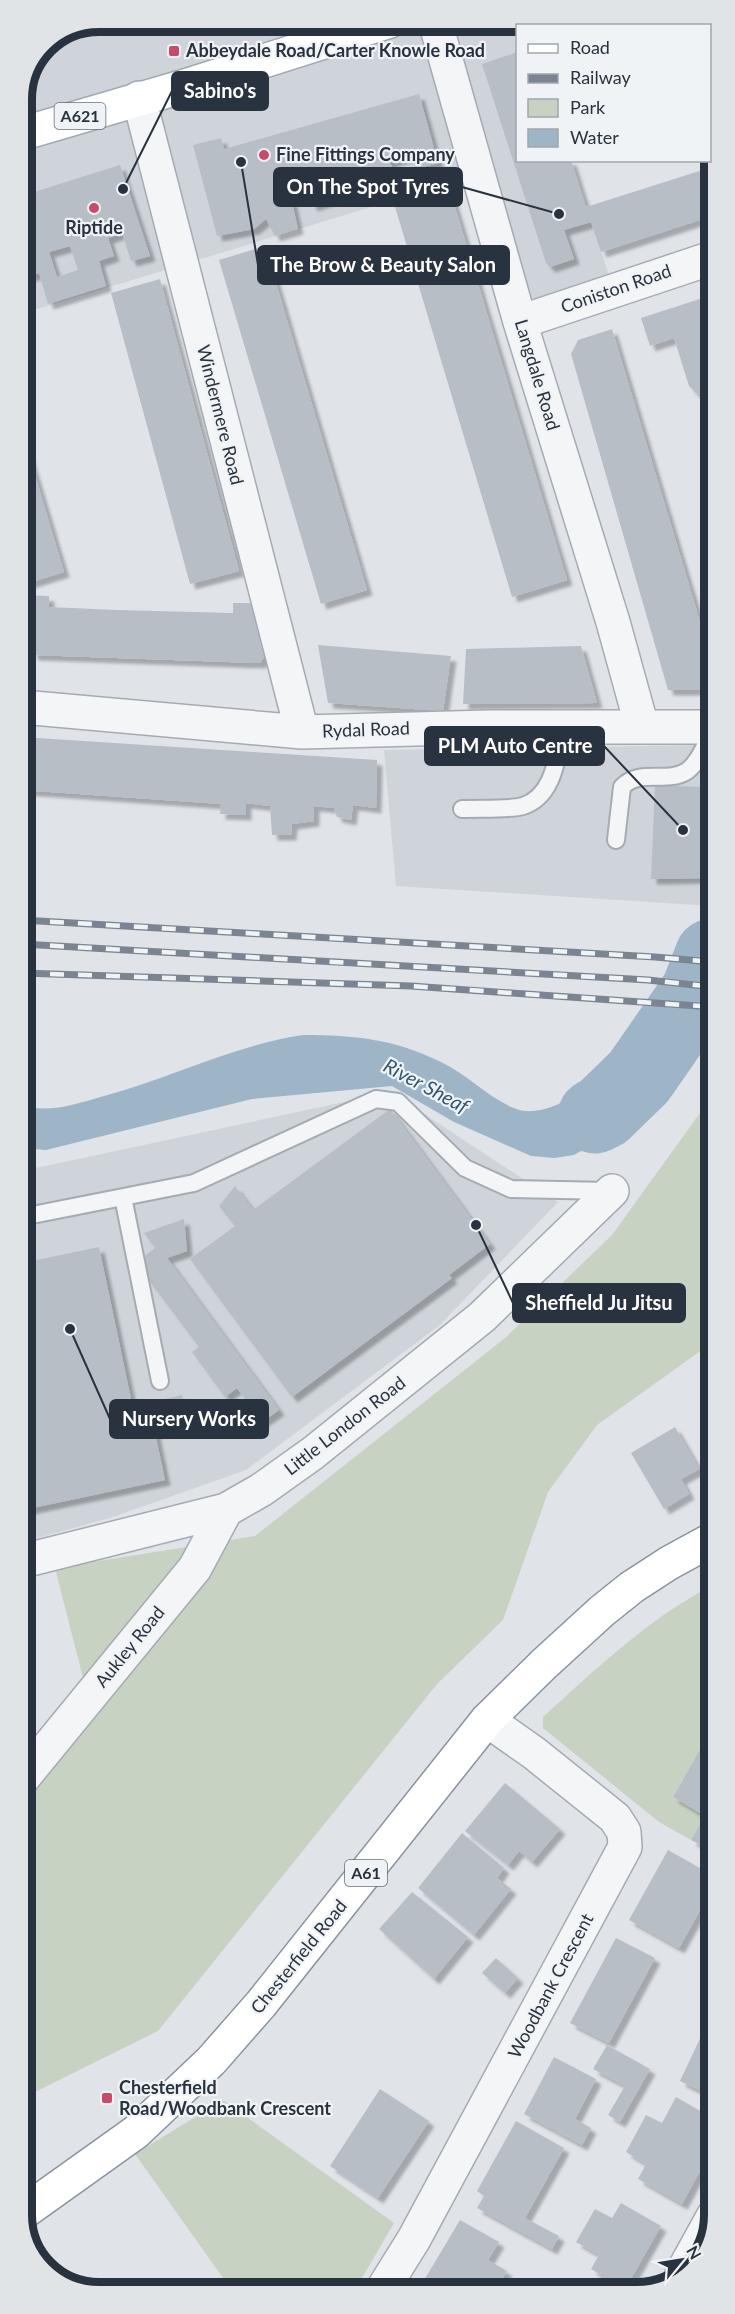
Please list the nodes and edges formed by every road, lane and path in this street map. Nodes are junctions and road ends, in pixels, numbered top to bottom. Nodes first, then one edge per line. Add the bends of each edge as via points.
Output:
1 (354, 32) edge
2 (438, 32) edge
3 (139, 98) junction
4 (32, 131) edge
5 (704, 261) edge
6 (520, 322) junction
7 (32, 708) edge
8 (564, 727) junction
9 (642, 727) junction
10 (704, 730) edge
11 (302, 732) junction
12 (704, 746) edge
13 (462, 808) dead end
14 (616, 840) dead end
15 (612, 1191) joint
16 (123, 1197) junction
17 (32, 1215) edge
18 (160, 1381) dead end
19 (226, 1510) junction
20 (704, 1544) edge
21 (32, 1559) edge
22 (487, 1720) junction
23 (58, 1735) junction
24 (32, 1736) edge
25 (32, 1767) edge
26 (32, 2206) edge
27 (387, 2282) edge

1 - 3 main road, A621
2 - 6 street, Langdale Road
3 - 4 main road, A621
3 - 11 street, Windermere Road
5 - 6 street, Coniston Road
6 - 9 street, Langdale Road
7 - 11 street, Rydal Road
8 - 9 street, Rydal Road
8 - 11 street, Rydal Road
8 - 13 lane via 550,784 537,799 523,807
9 - 10 street, Rydal Road
12 - 14 lane via 686,772 627,781 622,787
15 - 16 lane via 512,1189 465,1168 398,1102 376,1099 194,1183
15 - 19 street, Little London Road via 482,1317 313,1453
16 - 17 lane
16 - 18 lane
19 - 21 street, Little London Road
19 - 23 street, Aukley Road via 195,1568
20 - 22 main road, Chesterfield Road / A61 via 632,1587 602,1611
22 - 26 main road, Chesterfield Road / A61 via 261,2004 211,2061 136,2132
22 - 27 street, Woodbank Crescent via 615,1818 624,1832 624,1847
23 - 24 street
23 - 25 street, Aukley Road

